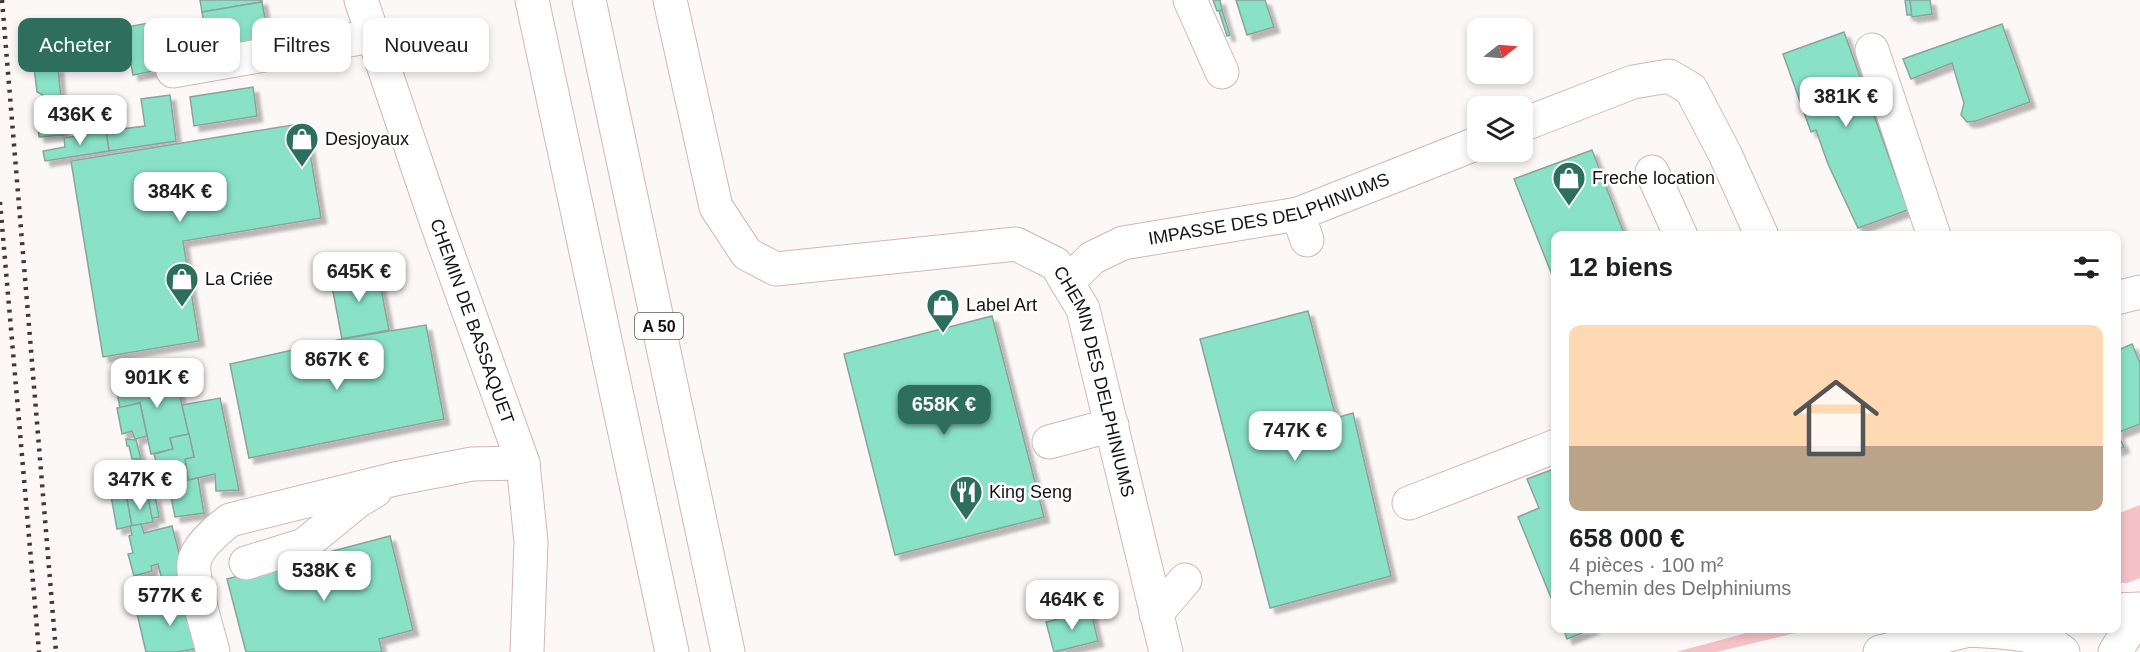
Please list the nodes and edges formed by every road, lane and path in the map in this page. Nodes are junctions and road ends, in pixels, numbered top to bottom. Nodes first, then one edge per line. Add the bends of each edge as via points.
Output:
1 (361, 0) edge
2 (532, 0) edge
3 (589, 0) edge
4 (670, 0) edge
5 (1190, 0) edge
6 (366, 18) edge
7 (363, 38) edge
8 (1872, 50) dead end
9 (240, 59) edge
10 (385, 72) edge
11 (1222, 72) dead end
12 (1533, 121) edge
13 (1467, 148) edge
14 (1652, 172) dead end
15 (1679, 231) edge
16 (1760, 231) edge
17 (1932, 231) edge
18 (1067, 283) junction
19 (2140, 292) edge
20 (2121, 297) edge
21 (1112, 425) junction
22 (1048, 442) dead end
23 (1551, 448) edge
24 (631, 459) junction
25 (523, 463) junction
26 (395, 479) junction
27 (1409, 503) dead end
28 (246, 563) dead end
29 (1185, 580) dead end
30 (2140, 609) edge
31 (2121, 610) edge
32 (1156, 614) junction
33 (2140, 617) edge
34 (1957, 633) edge
35 (2013, 633) edge
36 (213, 652) edge
37 (527, 652) edge
38 (661, 652) edge
39 (672, 652) edge
40 (728, 652) edge
41 (1166, 652) edge
42 (1880, 652) edge
43 (2063, 652) edge
44 (2115, 652) edge

1 - 6 main road, CHEMIN DE BASSAQUET
2 - 24 main road
3 - 40 main road, A 50
4 - 18 main road, CHEMIN DES DELPHINIUMS via 716,207 747,254 776,269 1016,244 1056,264
5 - 11 main road
7 - 9 main road
8 - 17 main road
10 - 25 main road, CHEMIN DE BASSAQUET
12 - 16 main road via 1633,82 1669,76 1691,88
13 - 18 main road, IMPASSE DES DELPHINIUMS via 1302,227 1123,243 1092,258
14 - 15 main road
18 - 21 main road, CHEMIN DES DELPHINIUMS via 1083,309
19 - 20 main road
21 - 22 main road
21 - 32 main road, CHEMIN DES DELPHINIUMS
23 - 27 main road
24 - 38 main road
24 - 39 main road
25 - 26 main road via 472,464
25 - 37 main road, CHEMIN DE BASSAQUET via 531,542
26 - 28 main road via 358,501 304,545
26 - 36 main road via 230,520 212,533 194,562
29 - 32 main road
30 - 31 main road
32 - 41 main road, CHEMIN DES DELPHINIUMS
33 - 44 main road
34 - 42 main road
35 - 43 main road

